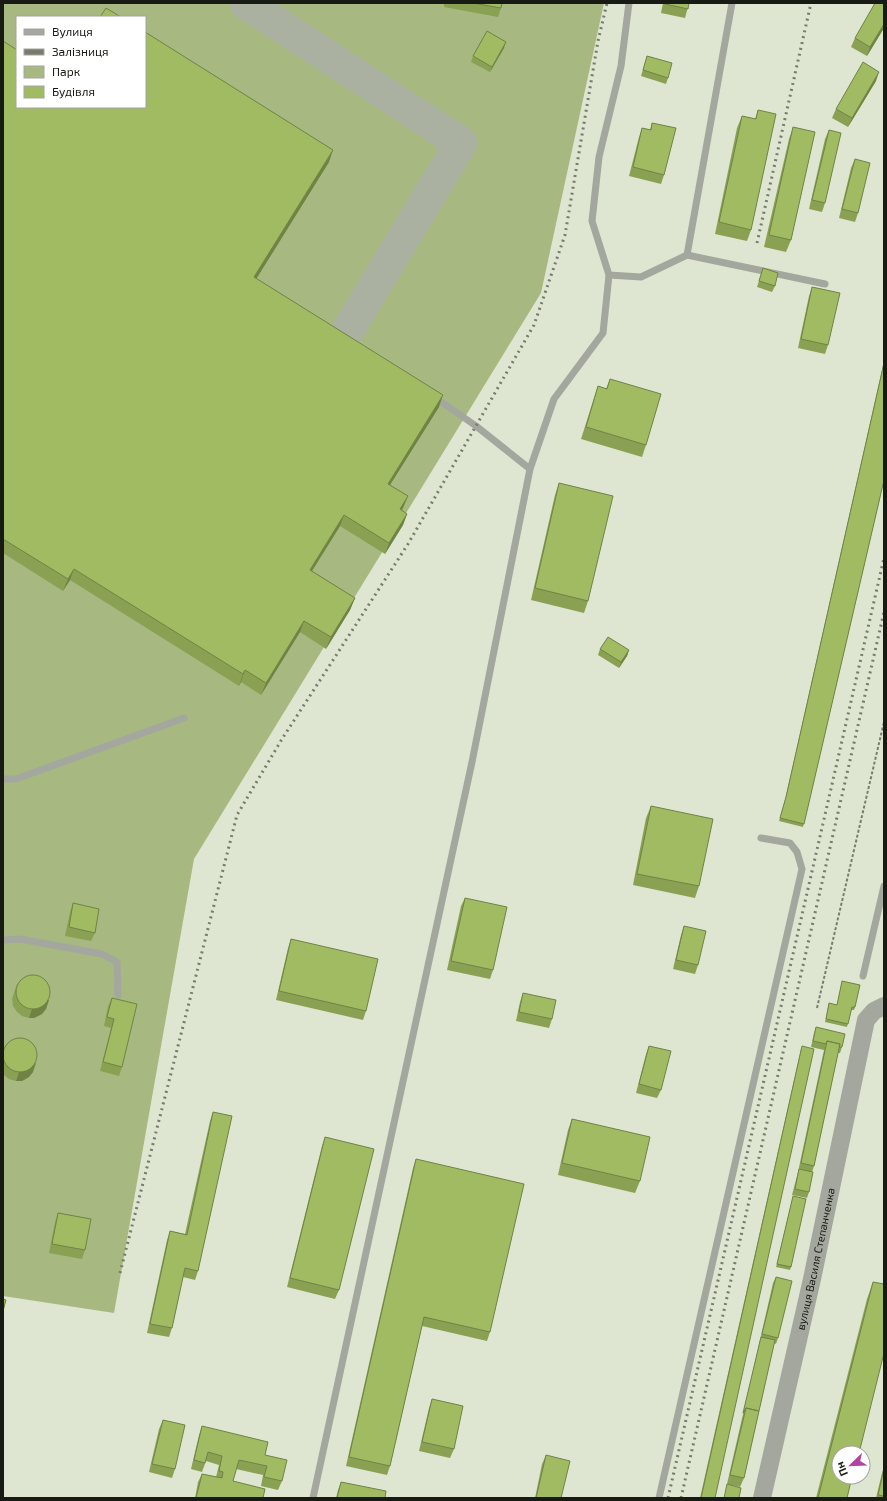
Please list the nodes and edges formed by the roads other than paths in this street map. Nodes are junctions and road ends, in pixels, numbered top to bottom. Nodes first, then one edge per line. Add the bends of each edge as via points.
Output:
1 (628, 3) edge
2 (732, 3) edge
3 (687, 255) junction
4 (609, 275) junction
5 (825, 284) dead end
6 (424, 390) edge
7 (530, 469) junction
8 (184, 718) dead end
9 (3, 779) edge
10 (760, 838) dead end
11 (884, 886) edge
12 (3, 940) edge
13 (863, 976) dead end
14 (118, 995) dead end
15 (884, 1006) edge
16 (313, 1498) edge
17 (659, 1498) edge
18 (762, 1498) edge

1 - 4 lane via 621,66 599,157 592,221
2 - 3 lane
3 - 4 lane via 641,277
3 - 5 lane
4 - 7 lane via 603,333 554,400
6 - 7 lane via 476,426
7 - 16 lane via 472,762
8 - 9 lane via 16,780
10 - 17 lane via 790,843 797,852 802,869
11 - 13 lane
12 - 14 lane via 20,939 102,954 117,962
15 - 18 street, вулиця Василя Степанченка via 874,1011 866,1020 812,1279

